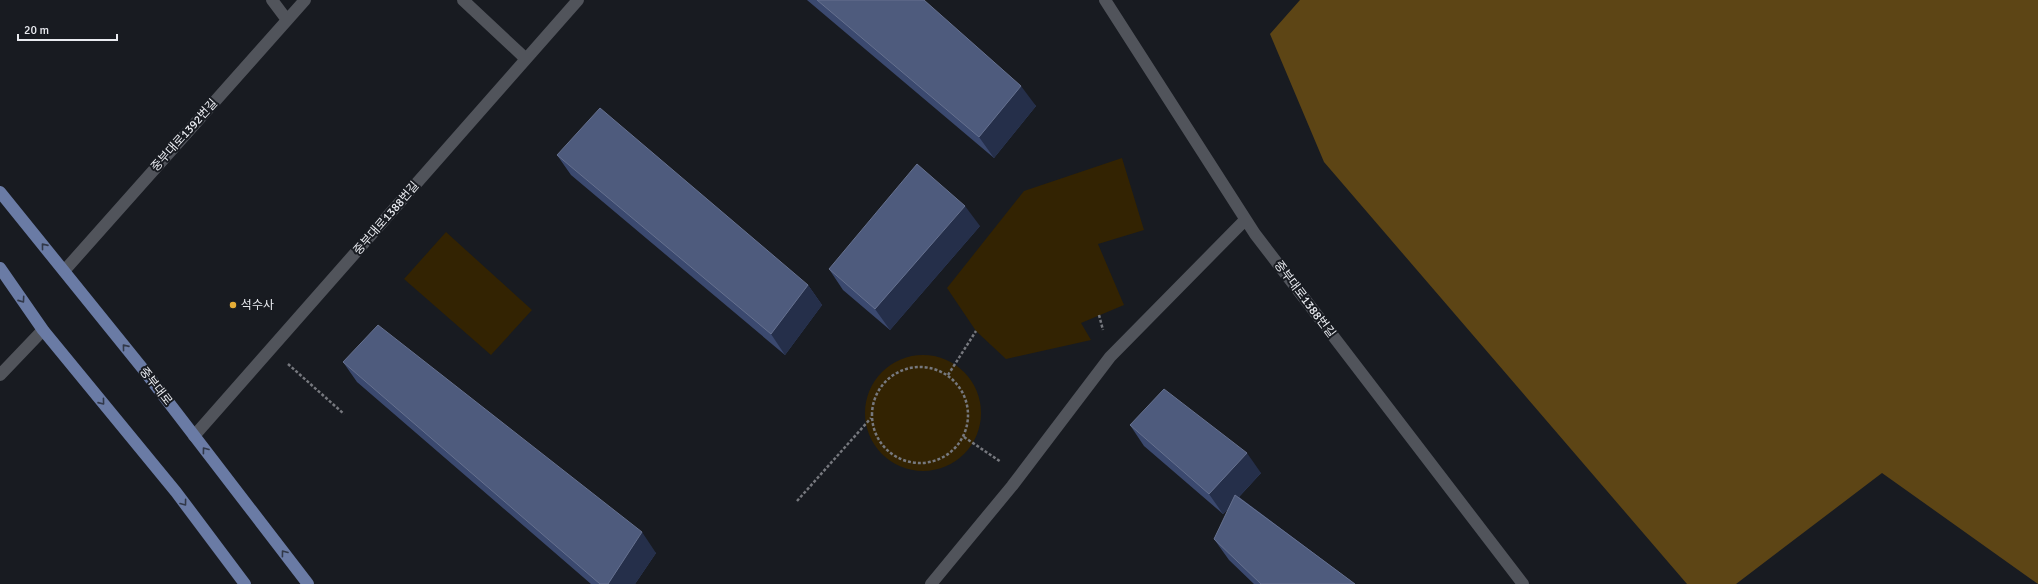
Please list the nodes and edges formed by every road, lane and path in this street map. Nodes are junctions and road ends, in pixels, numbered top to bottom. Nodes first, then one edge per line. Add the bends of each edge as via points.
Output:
1 (272, 0) edge
2 (305, 0) edge
3 (463, 0) edge
4 (578, 0) edge
5 (1105, 0) edge
6 (287, 20) junction
7 (526, 59) junction
8 (0, 192) edge
9 (1246, 220) junction
10 (0, 268) edge
11 (64, 271) junction
12 (43, 330) junction
13 (976, 331) dead end
14 (271, 349) junction
15 (0, 375) edge
16 (948, 375) junction
17 (344, 414) dead end
18 (872, 418) junction
19 (194, 436) junction
20 (964, 437) junction
21 (1019, 474) junction
22 (797, 501) dead end
23 (245, 584) edge
24 (308, 584) edge
25 (930, 584) edge
26 (1523, 584) edge

1 - 6 street
2 - 6 street, 중부대로1392번길
3 - 7 street
4 - 7 street, 중부대로1388번길
5 - 9 street, 중부대로1388번길
6 - 11 street, 중부대로1392번길
7 - 14 street, 중부대로1388번길
11 -> 8 main road, 중부대로
9 - 21 street via 1110,357
9 - 26 street, 중부대로1388번길
10 -> 12 main road
19 -> 11 main road, 중부대로
12 - 15 street
12 -> 23 main road via 176,492
13 - 16 path
14 - 17 path
14 - 19 street, 중부대로1388번길
16 - 18 path via 934,368 919,366 903,369 890,376 879,388 873,402
16 - 20 path via 959,384 966,396 969,410
18 - 20 path via 875,433 884,446 896,457 910,462 926,463 942,459 954,450
18 - 22 path
24 -> 19 main road, 중부대로
20 - 21 path
21 - 25 street via 1012,486

